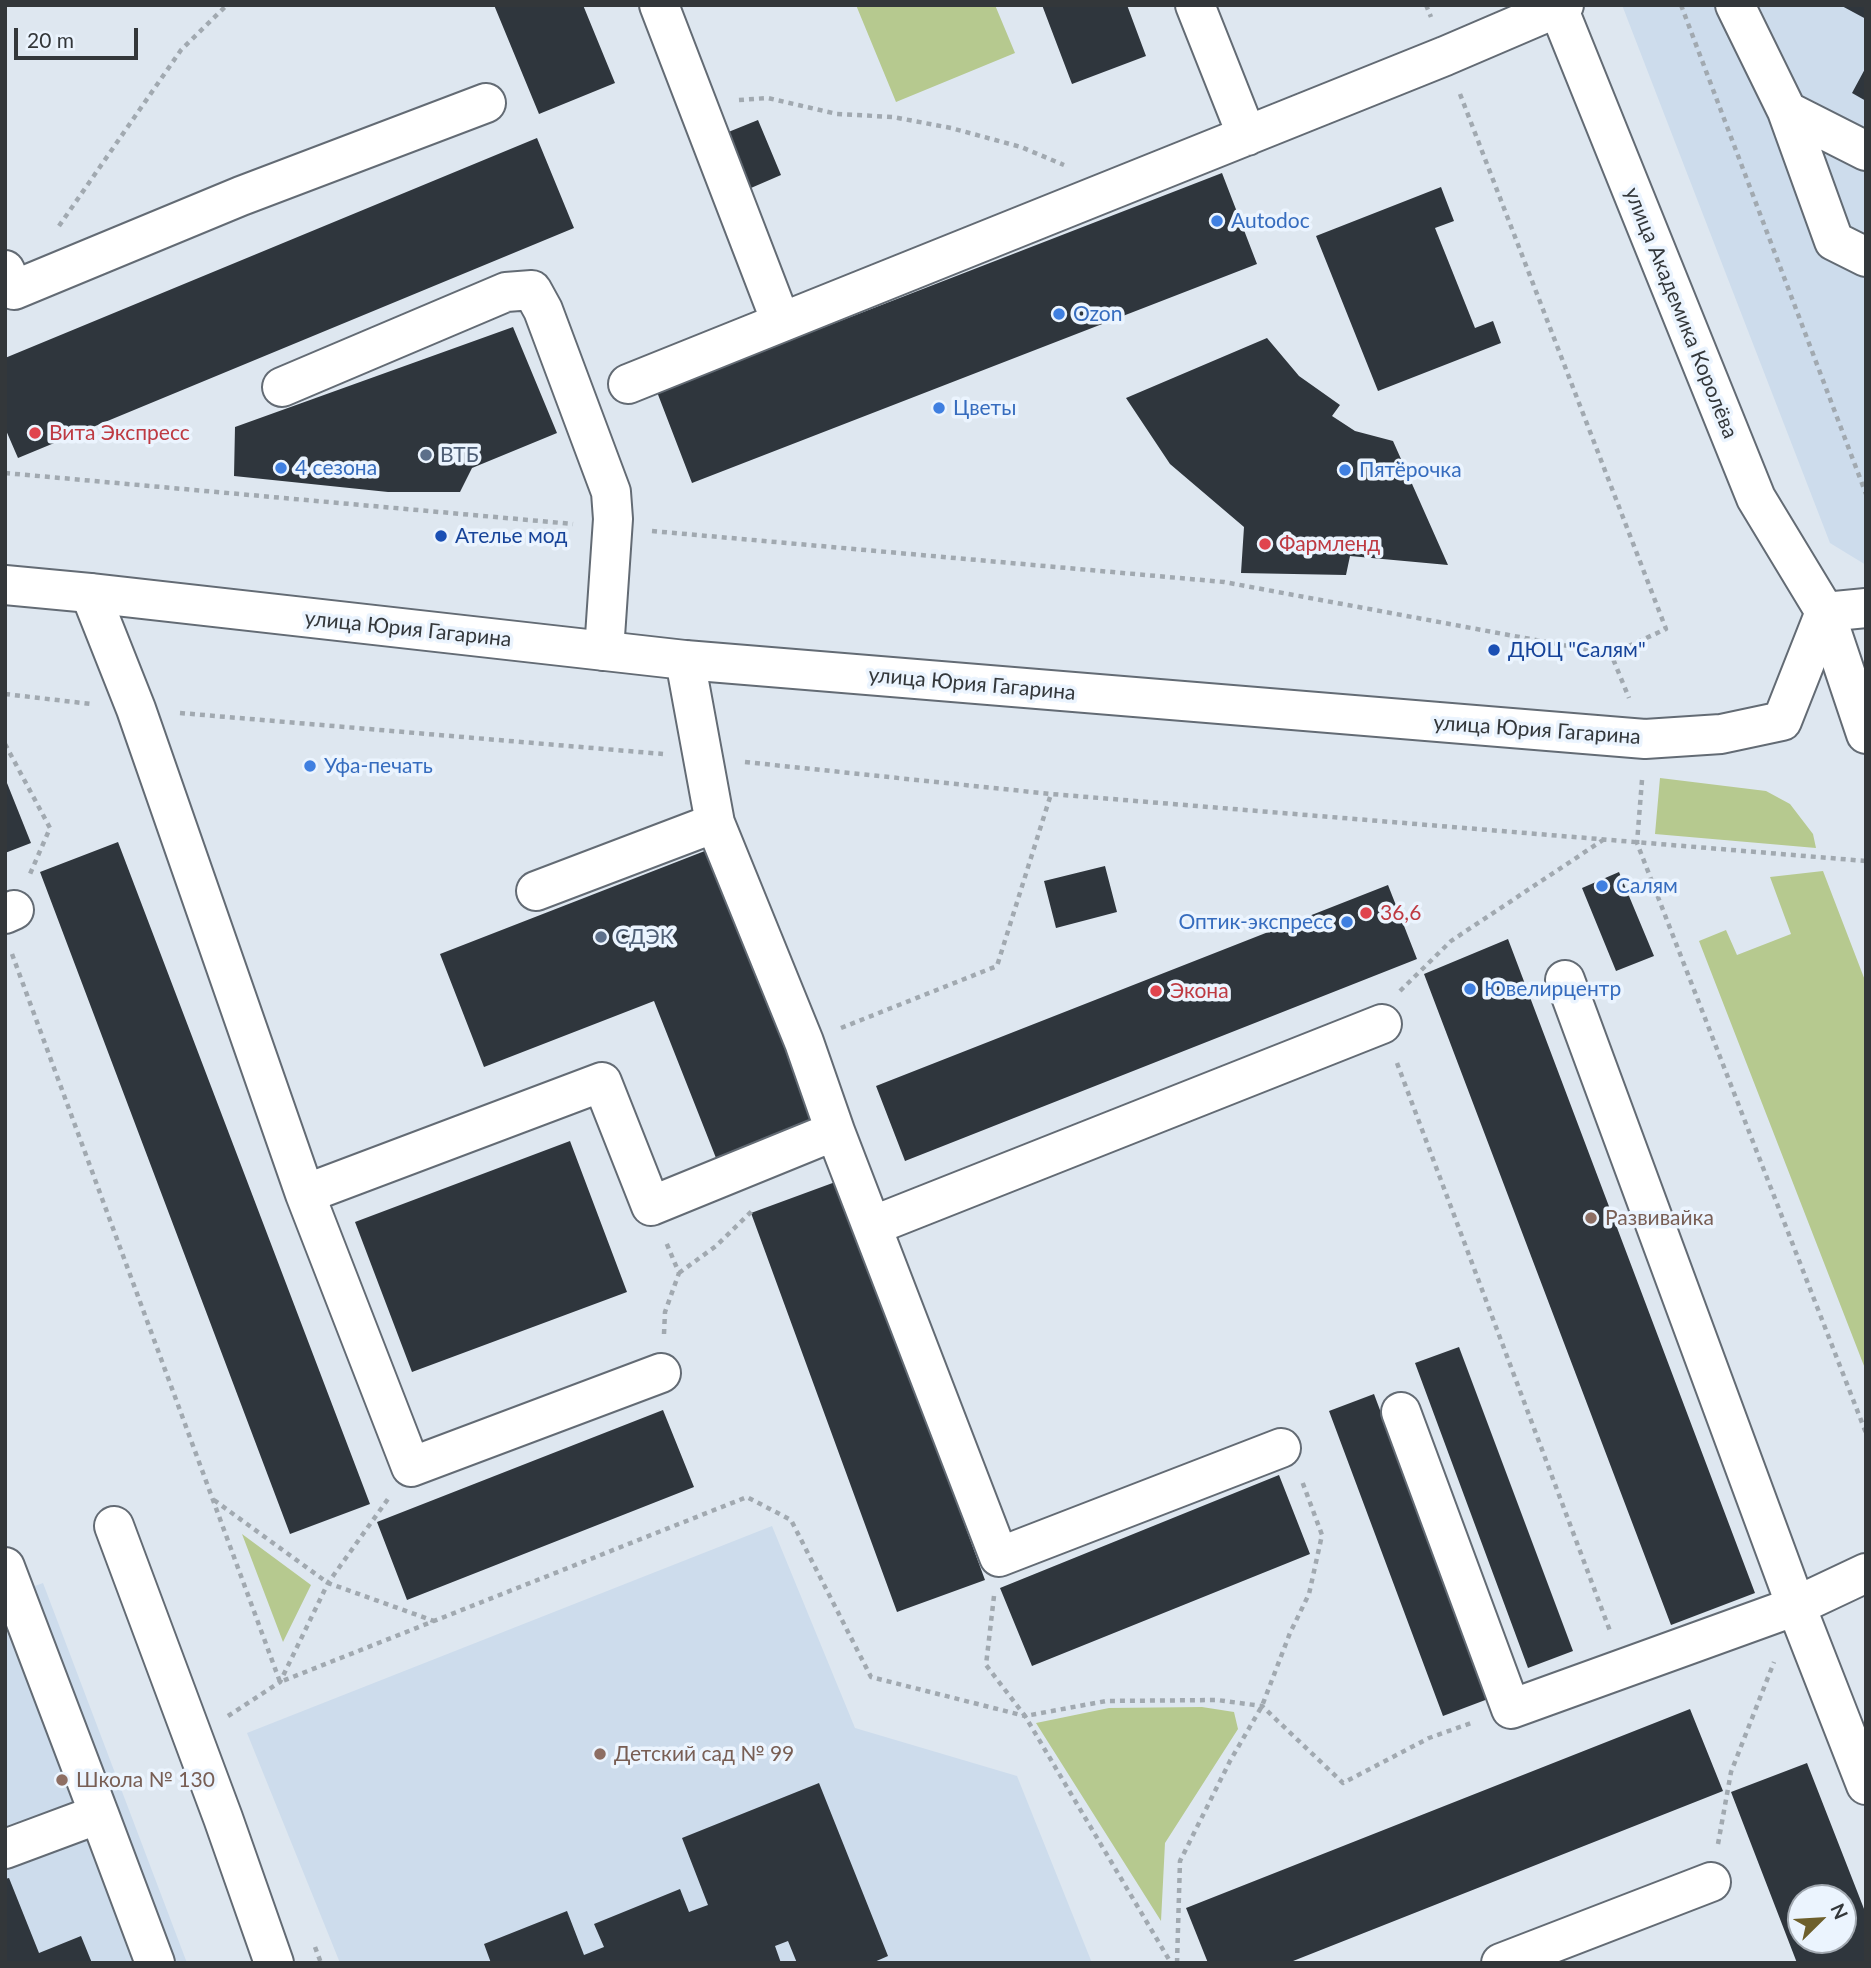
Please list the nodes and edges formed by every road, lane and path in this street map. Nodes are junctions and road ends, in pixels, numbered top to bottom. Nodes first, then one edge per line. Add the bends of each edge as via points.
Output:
1 (227, 5) edge
2 (659, 5) edge
3 (1195, 5) edge
4 (1426, 5) edge
5 (1681, 5) edge
6 (1734, 5) edge
7 (1560, 6) edge
8 (1446, 56) junction
9 (486, 103) dead end
10 (1787, 111) junction
11 (701, 113) junction
12 (1247, 136) junction
13 (1866, 151) edge
14 (1100, 194) junction
15 (56, 230) dead end
16 (1866, 257) edge
17 (5, 270) edge
18 (781, 322) junction
19 (628, 384) dead end
20 (282, 387) dead end
21 (5, 473) edge
22 (1866, 494) edge
23 (612, 527) junction
24 (5, 585) edge
25 (90, 593) junction
26 (1866, 608) edge
27 (1825, 612) junction
28 (1666, 629) dead end
29 (604, 651) junction
30 (1611, 654) dead end
31 (685, 660) junction
32 (5, 694) edge
33 (136, 709) junction
34 (1866, 734) edge
35 (5, 744) edge
36 (702, 757) junction
37 (1051, 794) junction
38 (715, 823) junction
39 (1603, 840) junction
40 (1637, 843) junction
41 (1866, 861) edge
42 (536, 891) dead end
43 (10, 924) edge
44 (1564, 980) dead end
45 (1382, 1024) junction
46 (804, 1042) junction
47 (835, 1131) junction
48 (305, 1194) junction
49 (651, 1206) junction
50 (872, 1226) junction
51 (661, 1373) joint
52 (1401, 1412) dead end
53 (1866, 1433) edge
54 (1281, 1448) joint
55 (411, 1467) junction
56 (213, 1500) junction
57 (114, 1526) dead end
58 (999, 1557) junction
59 (5, 1567) edge
60 (1866, 1573) edge
61 (328, 1583) junction
62 (1796, 1606) junction
63 (434, 1620) junction
64 (1625, 1668) junction
65 (280, 1682) junction
66 (1262, 1706) junction
67 (1025, 1716) junction
68 (225, 1717) dead end
69 (1429, 1738) dead end
70 (1866, 1785) edge
71 (99, 1814) junction
72 (5, 1849) edge
73 (1711, 1882) joint
74 (311, 1938) dead end
75 (155, 1963) edge
76 (274, 1963) edge
77 (321, 1963) edge
78 (1171, 1963) edge
79 (1177, 1963) edge
80 (1501, 1963) edge

1 - 15 path via 181,50
2 - 11 main road
3 - 12 main road
4 - 8 path
5 - 22 path
6 - 10 main road
7 - 8 main road
7 - 27 main road, улица Академика Королёва via 1756,498
8 - 12 main road
8 - 28 path
9 - 17 main road via 241,196 15,290
10 - 13 main road
10 - 16 main road via 1834,241
11 - 14 path via 739,100 768,98 837,114 893,117 951,128 1061,163
11 - 18 main road
12 - 14 main road
14 - 18 main road
18 - 19 main road
20 - 23 main road via 506,292 532,290 611,492
21 - 23 path
23 - 29 main road
23 - 30 path via 1224,582
24 - 25 main road, улица Юрия Гагарина
25 - 29 main road, улица Юрия Гагарина
25 - 33 main road
26 - 27 main road
27 - 31 main road, улица Юрия Гагарина via 1782,722 1721,734 1645,739
27 - 34 main road, улица Академика Королёва
29 - 31 main road, улица Юрия Гагарина
31 - 36 main road
32 - 33 path
33 - 36 path
33 - 48 main road
35 - 43 path via 50,828
36 - 37 path
36 - 38 main road
37 - 39 path
37 - 46 path via 997,966
38 - 42 main road
38 - 46 main road
39 - 40 path
39 - 45 path via 1451,941 1402,986
40 - 41 path
40 - 53 path
43 - 56 path
44 - 62 main road
45 - 50 main road
45 - 64 path
46 - 47 main road
47 - 49 main road
47 - 50 main road
48 - 49 main road via 602,1083
48 - 55 main road
49 - 51 path via 679,1273 665,1312
50 - 58 main road
51 - 55 main road
52 - 64 main road via 1511,1709
54 - 58 main road
54 - 66 path via 1299,1474 1322,1535 1309,1594
55 - 61 path
56 - 61 path
56 - 65 path
57 - 76 main road
58 - 67 path via 986,1665
59 - 71 main road
60 - 62 main road
61 - 63 path
61 - 65 path
62 - 64 main road
62 - 70 main road
62 - 73 path via 1731,1772
63 - 65 path
63 - 67 path via 747,1497 791,1520 871,1677
65 - 68 path
66 - 67 path via 1217,1700 1106,1701
66 - 69 path via 1343,1783
66 - 79 path via 1180,1861
67 - 78 path
71 - 72 main road
71 - 75 main road
73 - 80 main road
74 - 77 path

